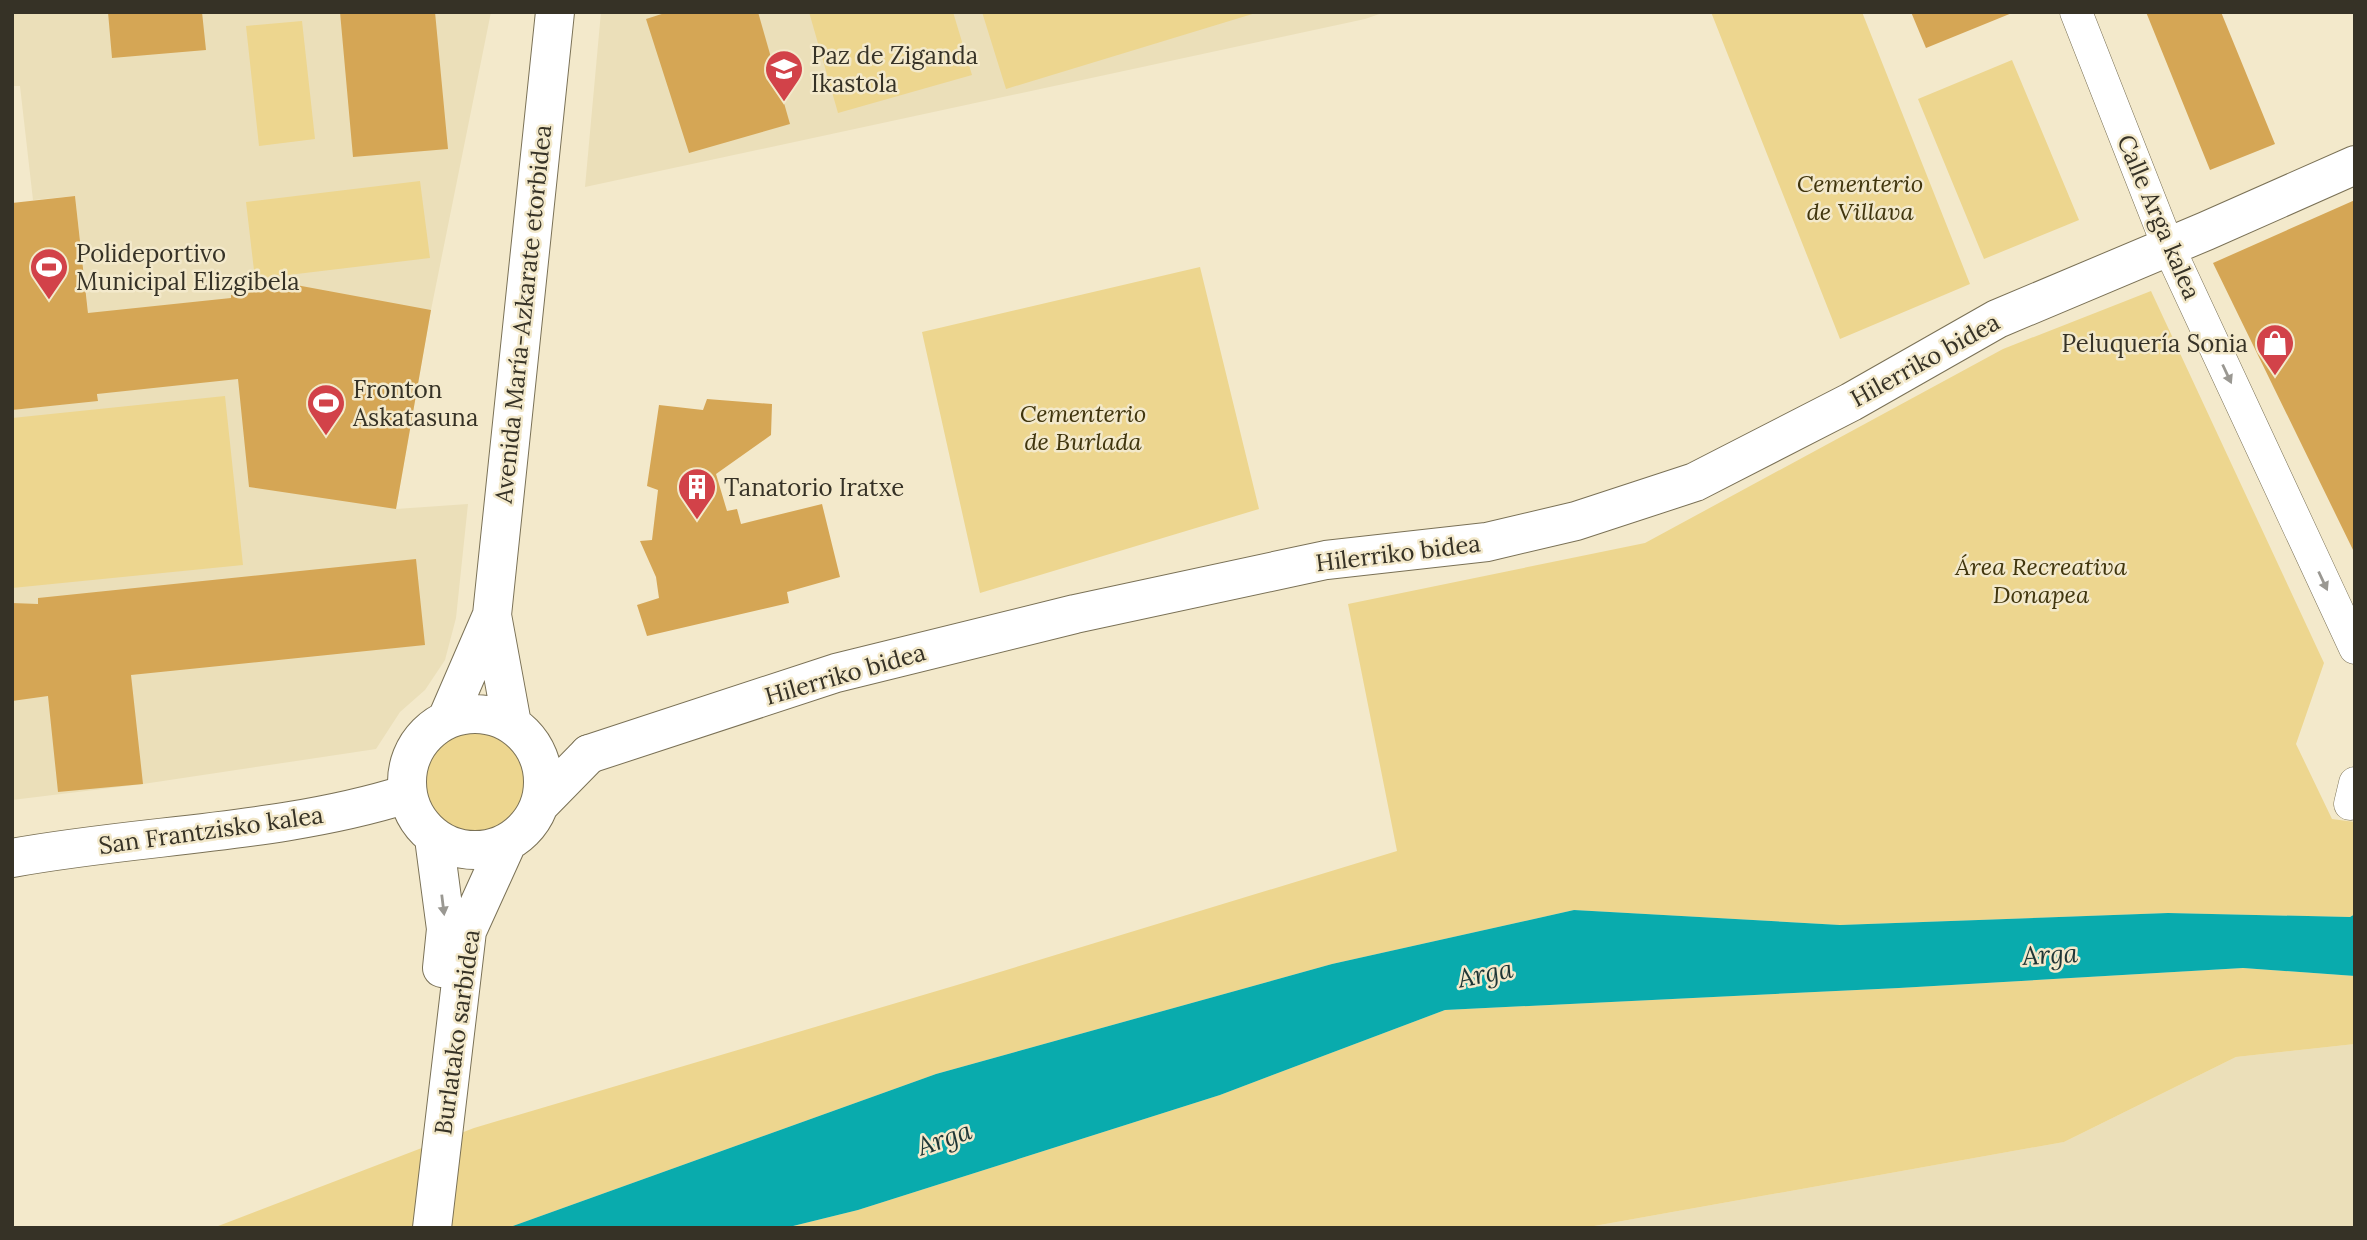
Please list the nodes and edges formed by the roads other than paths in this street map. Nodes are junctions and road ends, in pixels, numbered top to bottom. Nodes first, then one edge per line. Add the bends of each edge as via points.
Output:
1 (555, 12) edge
2 (2076, 12) edge
3 (2355, 165) edge
4 (2168, 246) junction
5 (492, 615) junction
6 (2354, 645) edge
7 (447, 719) junction
8 (519, 731) junction
9 (589, 754) junction
10 (407, 794) junction
11 (541, 803) junction
12 (435, 838) junction
13 (507, 843) junction
14 (12, 858) edge
15 (437, 1100) junction
16 (414, 1228) edge
17 (432, 1228) edge

1 - 5 street, Avenida María-Azkarate etorbidea
2 - 4 street, Calle Arga kalea
3 - 4 street, Hilerriko bidea
4 -> 6 street, Calle Arga kalea
4 - 9 street, Hilerriko bidea via 1997,319 1851,402 1695,482 1576,521 1487,542 1326,560 1076,614 836,673
5 - 7 street
5 - 8 street
7 - 8 street via 486,715
7 - 10 street via 428,732 414,750 407,771
8 - 9 street
8 - 11 street via 541,762
9 - 11 street, Hilerriko bidea
10 - 12 street via 412,811
10 - 14 street, San Frantzisko kalea via 366,807 231,829
11 - 13 street via 522,833
12 - 13 street via 470,851
12 -> 15 street, Burlatako sarbidea via 446,929
13 - 15 street, Burlatako sarbidea via 467,931
15 - 16 street, Burlatako sarbidea
15 - 17 street, Burlatako sarbidea

